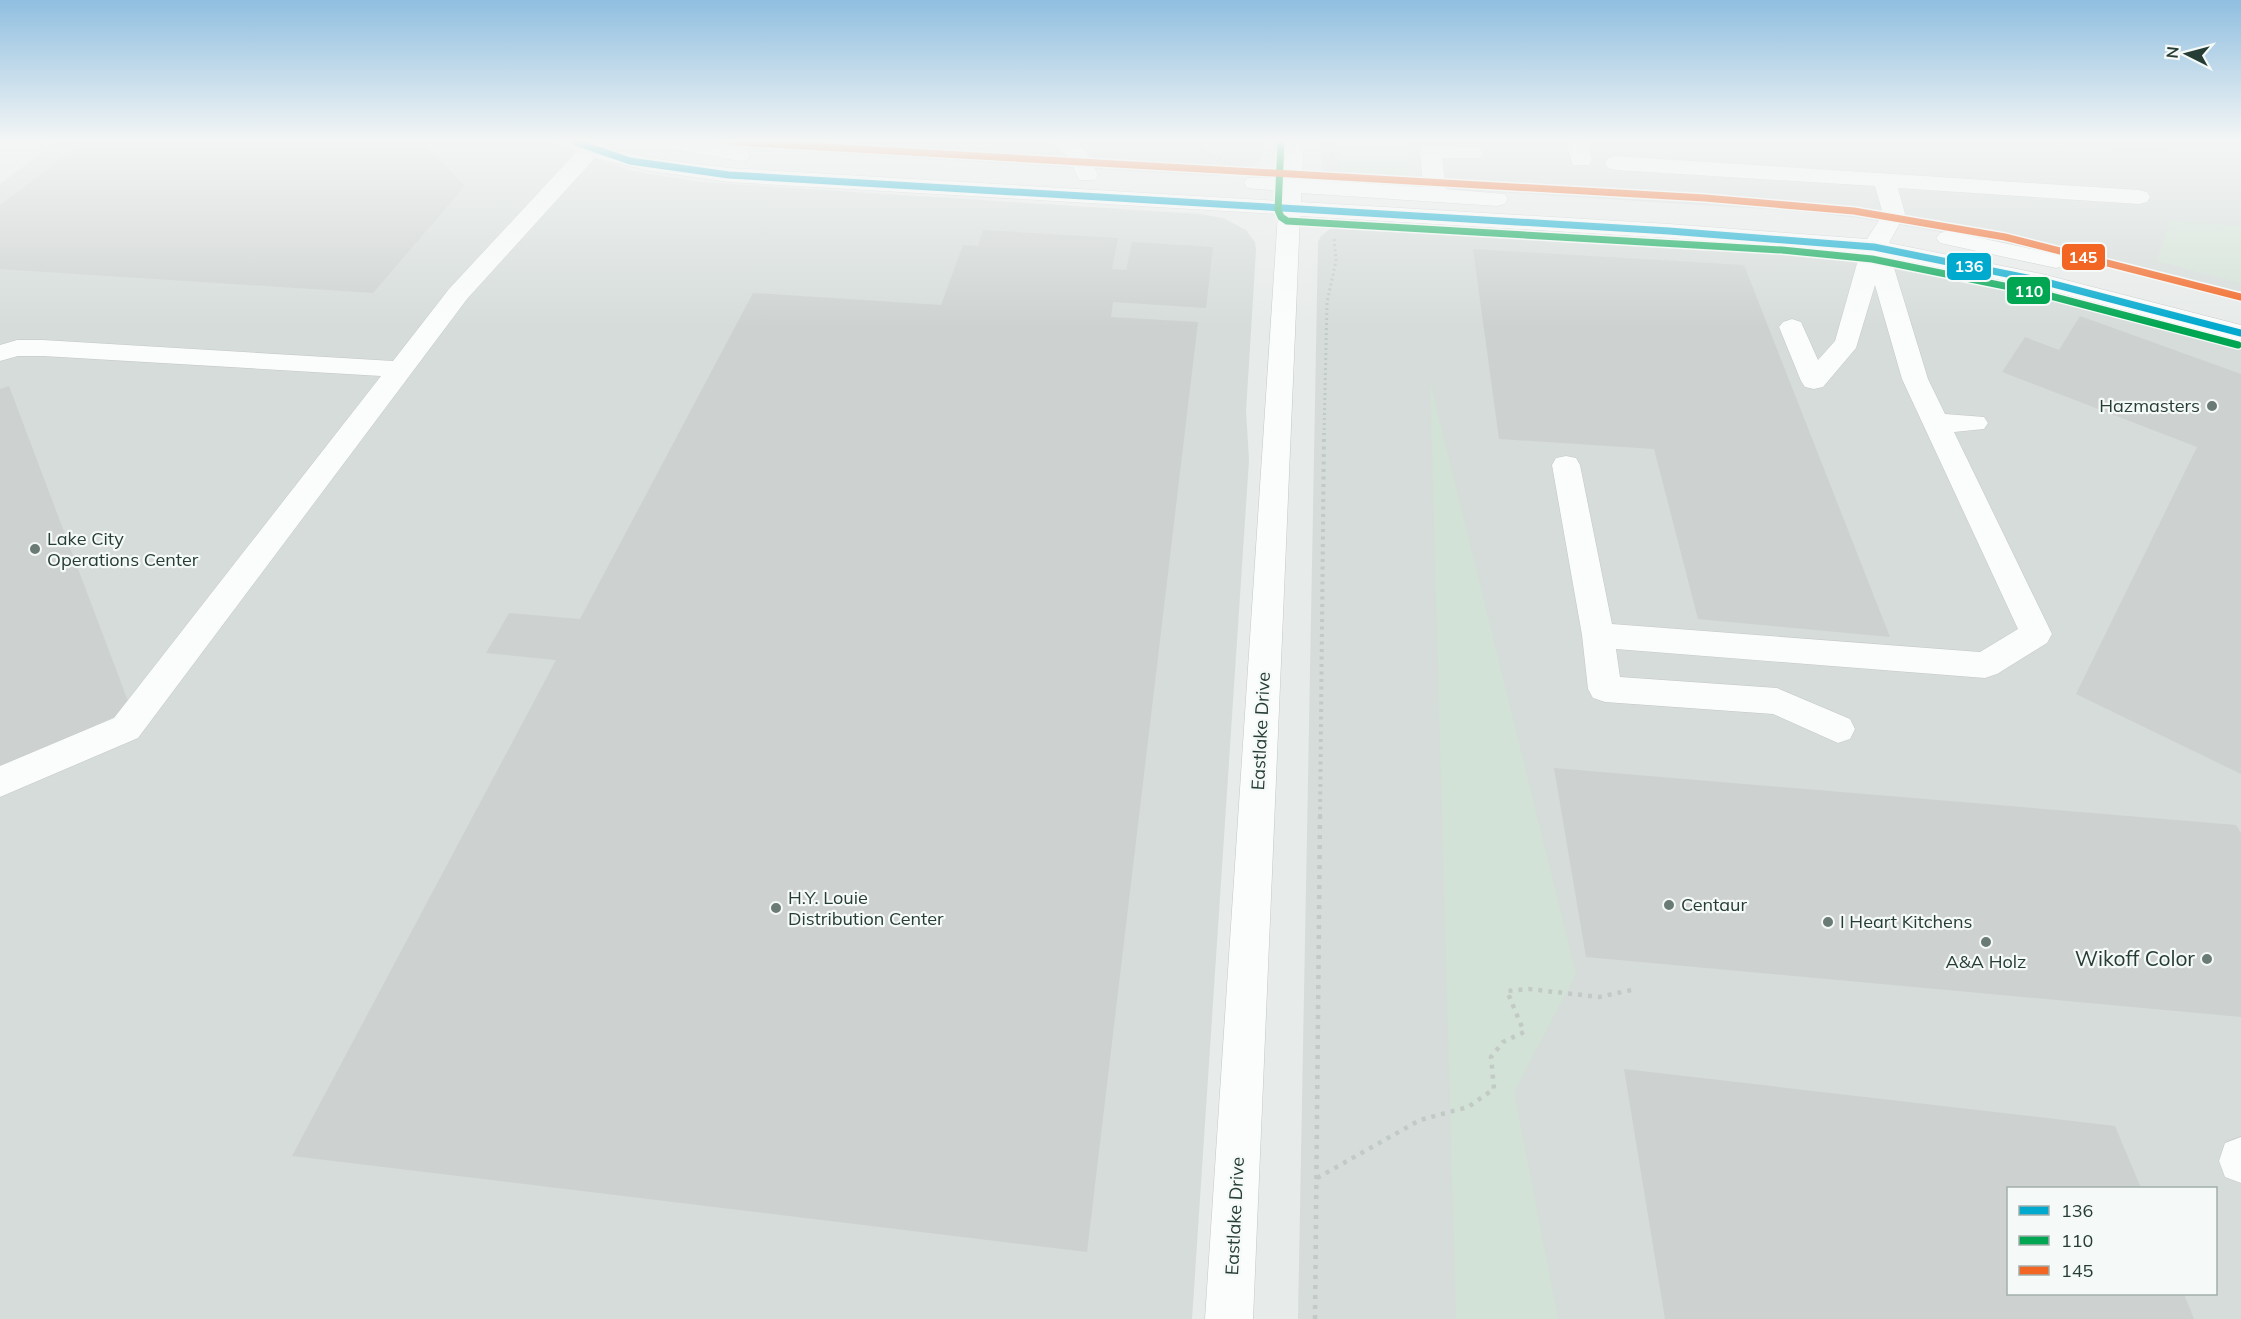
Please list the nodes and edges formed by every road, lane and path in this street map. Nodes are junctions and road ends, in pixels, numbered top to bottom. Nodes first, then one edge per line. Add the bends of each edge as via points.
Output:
1 (540, 204) edge
2 (1291, 204) edge
3 (1370, 204) edge
4 (1588, 204) edge
5 (1891, 204) edge
6 (1334, 231) dead end
7 (1881, 237) junction
8 (2241, 309) edge
9 (2241, 333) edge
10 (1847, 343) dead end
11 (0, 353) edge
12 (400, 369) junction
13 (1936, 423) junction
14 (1974, 423) dead end
15 (1566, 465) dead end
16 (1598, 635) junction
17 (1838, 729) dead end
18 (0, 782) edge
19 (1636, 989) dead end
20 (1316, 1178) junction
21 (1229, 1319) edge
22 (1315, 1319) edge

1 - 12 street via 458,294
2 - 21 street, Eastlake Drive
3 - 7 street via 1784,238
4 - 7 street via 1704,210
5 - 7 street via 1894,214
6 - 20 path via 1336,261 1327,302 1323,500
7 - 8 street via 2003,249
7 - 9 street
7 - 10 street
7 - 13 street via 1881,262 1915,379
11 - 12 street via 17,348 43,348
12 - 18 street via 126,728
13 - 14 street
13 - 16 street via 2036,634 1985,665
15 - 16 street
16 - 17 street via 1605,689 1777,701
19 - 20 path via 1599,997 1529,988 1507,991 1524,1032 1503,1042 1491,1057 1494,1089 1468,1107 1420,1120
20 - 22 path

